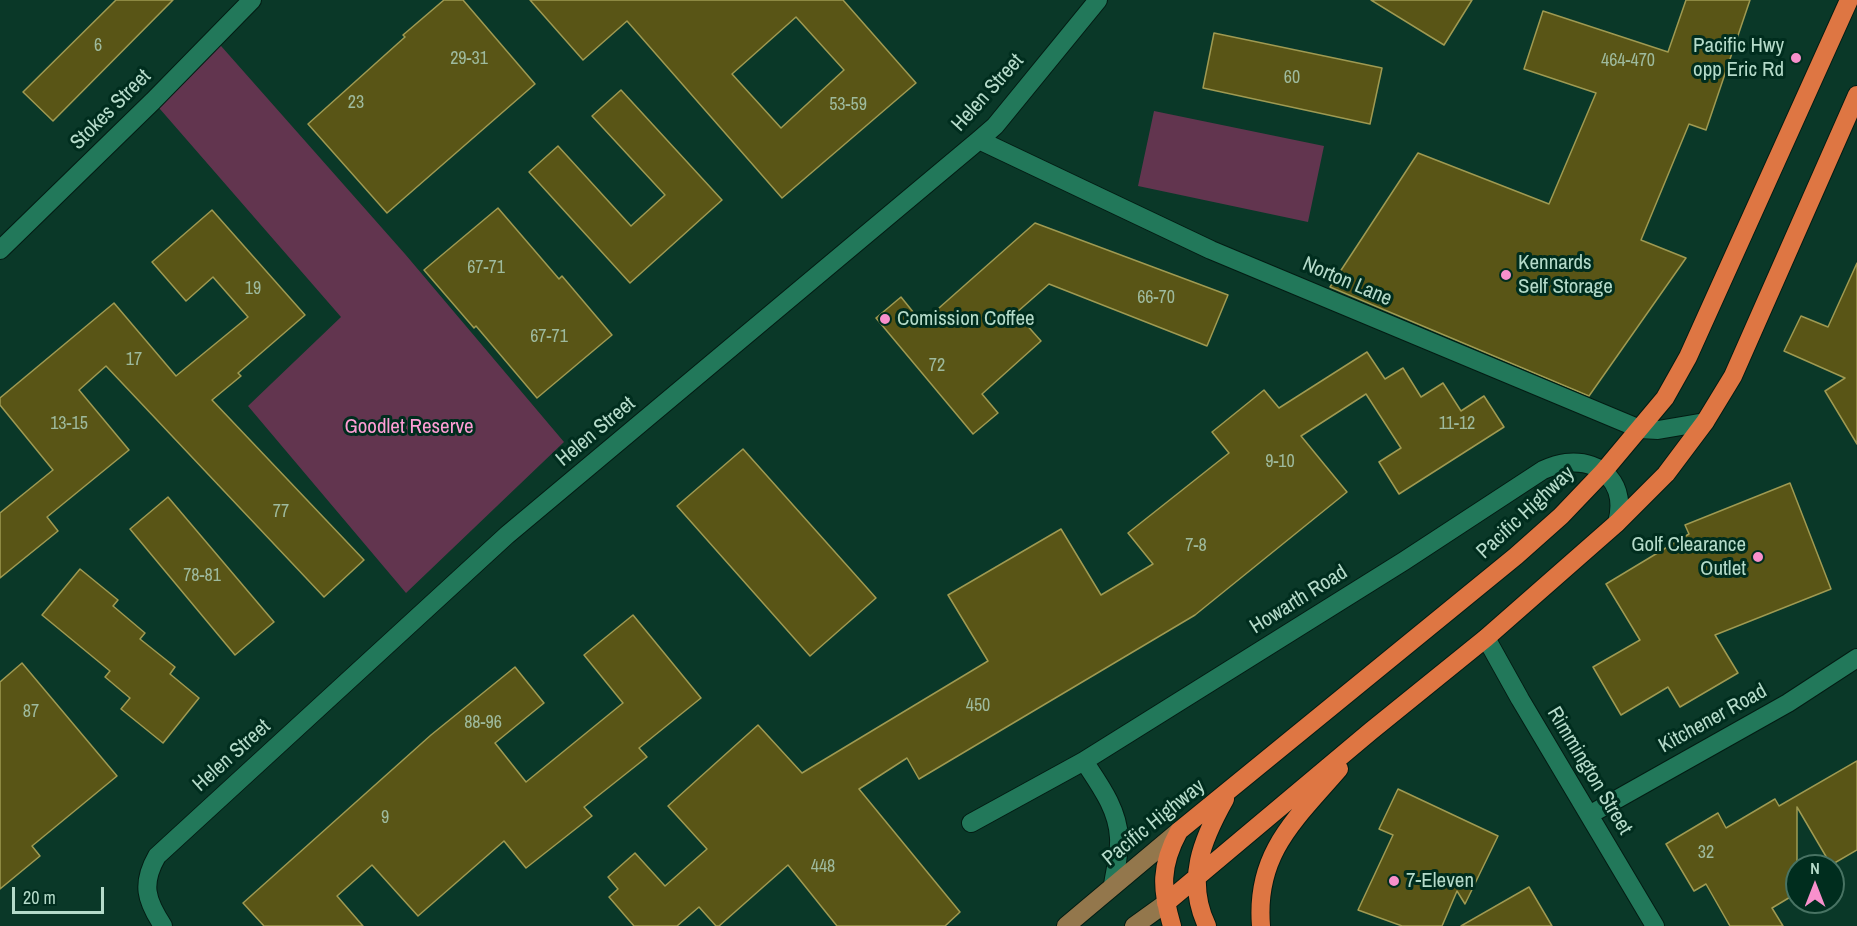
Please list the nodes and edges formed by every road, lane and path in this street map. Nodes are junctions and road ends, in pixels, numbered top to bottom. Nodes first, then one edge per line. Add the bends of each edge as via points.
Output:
1 (252, 0) edge
2 (1098, 0) edge
3 (1849, 0) edge
4 (1857, 95) edge
5 (979, 140) junction
6 (0, 250) edge
7 (1706, 422) junction
8 (1640, 429) junction
9 (1604, 472) junction
10 (1617, 523) junction
11 (1486, 638) junction
12 (1857, 658) edge
13 (1371, 731) junction
14 (1084, 761) junction
15 (1232, 788) junction
16 (1588, 815) junction
17 (971, 823) dead end
18 (1179, 831) junction
19 (1197, 878) junction
20 (1113, 885) junction
21 (1166, 903) junction
22 (163, 926) edge
23 (1066, 926) edge
24 (1134, 926) edge
25 (1172, 926) edge
26 (1207, 926) edge
27 (1261, 926) edge
28 (1655, 926) edge

1 - 6 street, Stokes Street
2 - 5 street, Helen Street via 995,126
3 - 8 highway, Pacific Highway via 1688,357 1665,398
4 - 7 highway via 1733,376
5 - 8 street, Norton Lane via 1211,250
5 - 22 street, Helen Street via 507,535 157,856 148,872 146,889
7 - 8 street, Norton Lane
7 - 10 highway via 1665,474
8 - 9 highway, Pacific Highway
9 - 10 street via 1619,496
9 - 14 street, Howarth Road via 1573,463 1543,470
9 - 15 highway, Pacific Highway via 1516,556
10 - 11 highway
11 - 13 highway
11 - 16 street, Rimmington Street
12 - 16 street, Kitchener Road via 1788,703
13 - 19 highway
13 - 27 highway via 1274,850 1263,882
14 - 17 street, Howarth Road
14 - 20 street via 1103,790 1118,828
15 - 18 highway, Pacific Highway
15 - 19 highway via 1204,839
16 - 28 street, Rimmington Street
18 - 20 main road, Pacific Highway
18 - 21 highway via 1166,860
19 - 21 highway
19 - 26 highway via 1199,903
20 - 23 main road, Pacific Highway
21 - 24 main road
21 - 25 highway

